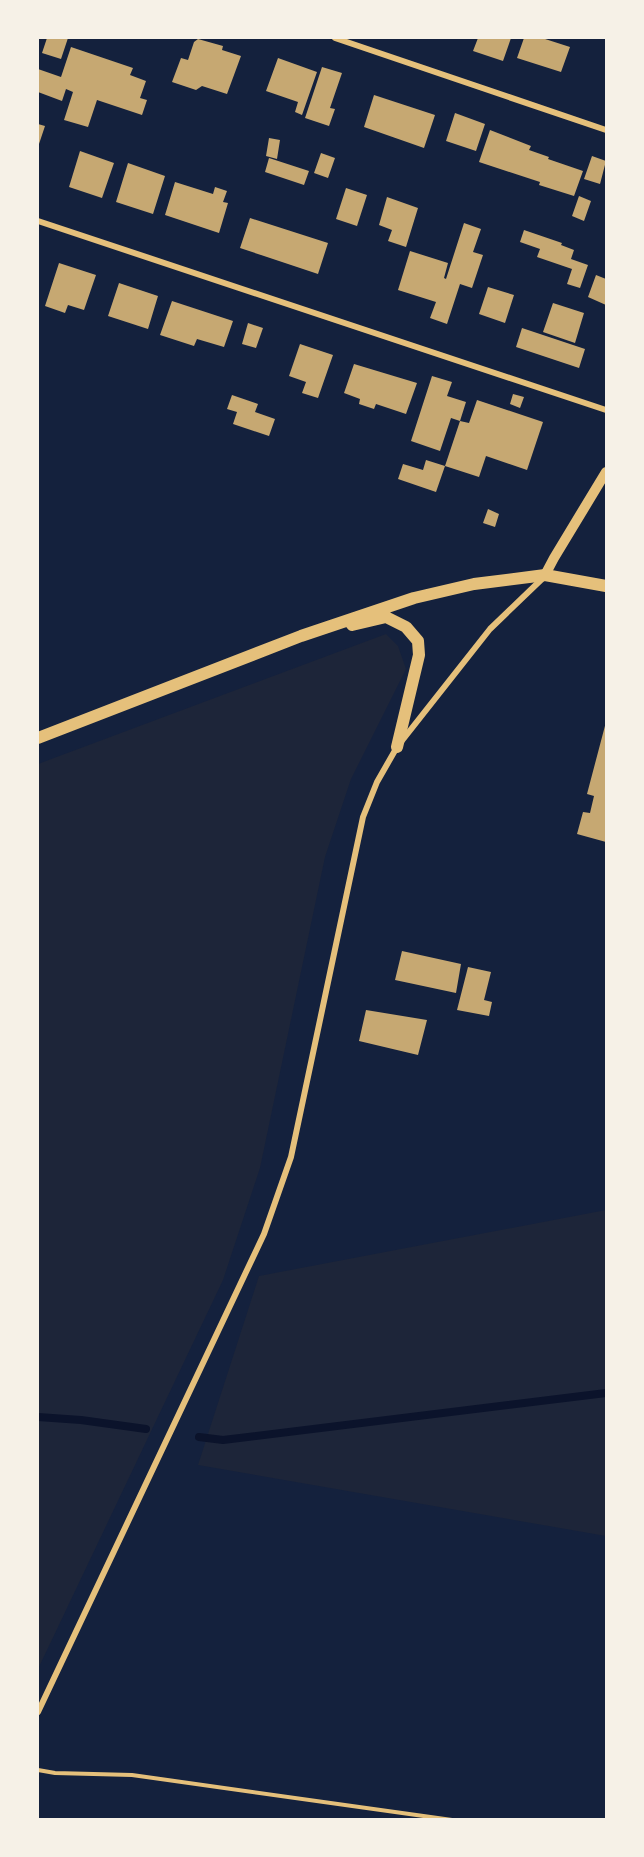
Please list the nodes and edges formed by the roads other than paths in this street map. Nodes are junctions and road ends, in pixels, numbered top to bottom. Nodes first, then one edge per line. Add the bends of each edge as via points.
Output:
1 (335, 38) edge
2 (606, 130) edge
3 (38, 220) edge
4 (606, 410) edge
5 (606, 472) edge
6 (545, 575) junction
7 (606, 586) edge
8 (301, 636) junction
9 (38, 738) edge
10 (397, 747) junction
11 (38, 1712) edge

1 - 2 street
3 - 4 street
5 - 6 street
6 - 7 main road
6 - 8 main road via 474,584 414,598
6 - 10 street via 490,629
8 - 9 main road
8 - 10 main road via 386,617 406,627 418,641 419,655
10 - 11 street via 363,817 291,1157 264,1234

